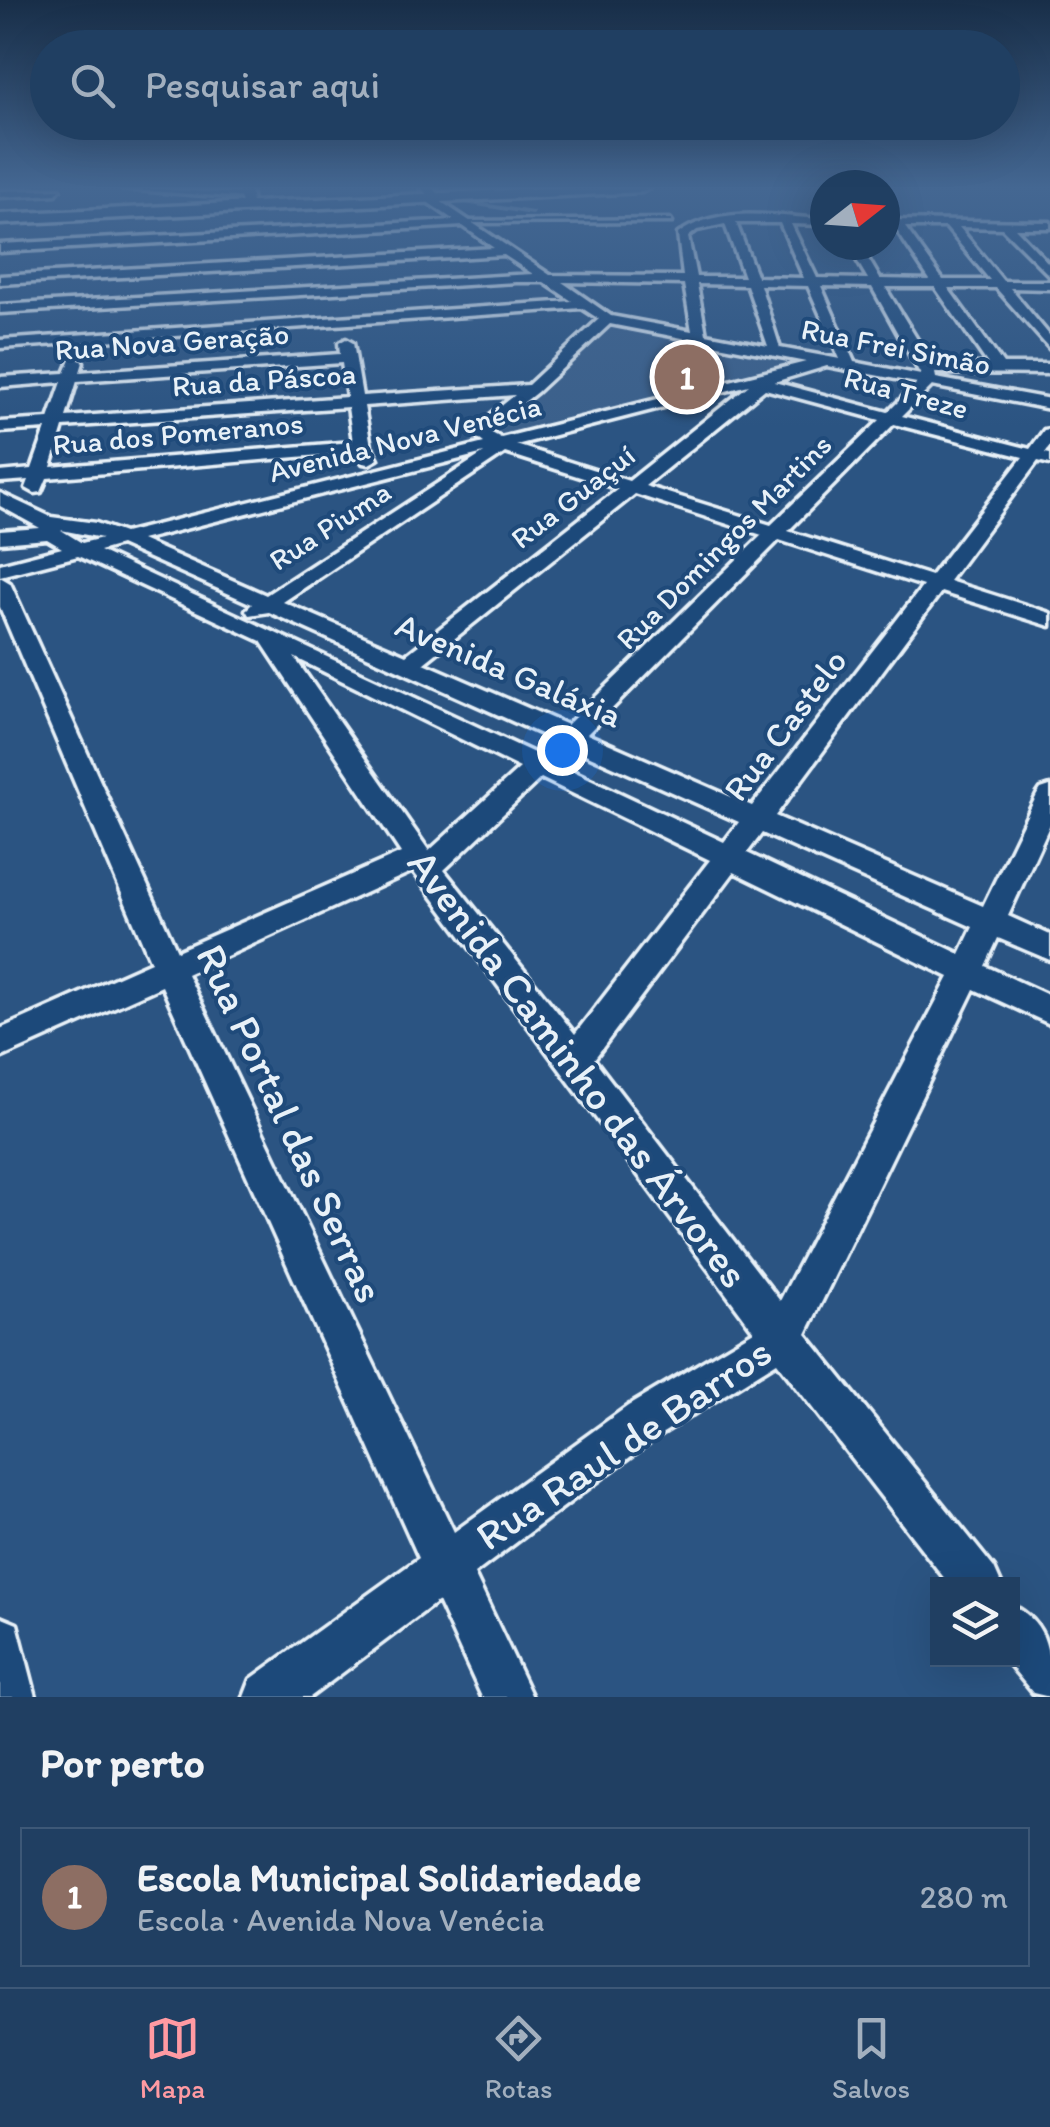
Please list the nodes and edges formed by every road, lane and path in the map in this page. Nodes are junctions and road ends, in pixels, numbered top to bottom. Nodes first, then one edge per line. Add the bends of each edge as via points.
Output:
1 (107, 267) edge
2 (224, 267) edge
3 (333, 267) edge
4 (530, 267) edge
5 (688, 267) edge
6 (746, 267) edge
7 (806, 267) edge
8 (865, 267) edge
9 (925, 267) edge
10 (984, 267) edge
11 (105, 274) junction
12 (546, 278) junction
13 (0, 280) edge
14 (690, 280) junction
15 (750, 280) junction
16 (813, 282) junction
17 (873, 282) junction
18 (938, 284) junction
19 (998, 284) junction
20 (1050, 285) edge
21 (338, 288) junction
22 (227, 295) junction
23 (96, 303) junction
24 (586, 304) junction
25 (0, 309) edge
26 (607, 319) junction
27 (342, 320) junction
28 (223, 329) junction
29 (700, 334) junction
30 (84, 338) junction
31 (0, 344) edge
32 (775, 345) junction
33 (1050, 345) edge
34 (794, 356) junction
35 (348, 358) junction
36 (823, 362) junction
37 (845, 362) junction
38 (998, 368) junction
39 (1050, 369) edge
40 (928, 374) junction
41 (70, 377) junction
42 (762, 379) junction
43 (0, 382) edge
44 (710, 383) junction
45 (532, 389) junction
46 (354, 401) junction
47 (1050, 404) edge
48 (893, 418) junction
49 (56, 423) junction
50 (0, 427) edge
51 (477, 432) junction
52 (1050, 434) edge
53 (500, 446) junction
54 (365, 452) junction
55 (1041, 457) edge
56 (335, 468) junction
57 (39, 474) junction
58 (0, 477) edge
59 (352, 481) junction
60 (634, 488) junction
61 (0, 499) edge
62 (60, 531) junction
63 (776, 532) junction
64 (0, 537) edge
65 (122, 539) junction
66 (0, 554) edge
67 (0, 570) edge
68 (935, 582) junction
69 (0, 583) edge
70 (258, 620) junction
71 (1050, 620) edge
72 (406, 665) junction
73 (571, 734) junction
74 (536, 767) junction
75 (1050, 795) edge
76 (760, 818) junction
77 (729, 855) junction
78 (423, 862) junction
79 (990, 920) junction
80 (1050, 948) edge
81 (170, 970) junction
82 (967, 972) junction
83 (1050, 1010) edge
84 (0, 1044) edge
85 (576, 1059) junction
86 (783, 1337) junction
87 (444, 1564) junction
88 (972, 1577) edge
89 (1020, 1639) edge
90 (0, 1641) edge
91 (1050, 1676) edge
92 (11, 1697) edge
93 (269, 1697) edge
94 (507, 1697) edge

1 - 11 street
2 - 11 street
3 - 21 street
4 - 12 street
5 - 14 street
6 - 15 street
7 - 16 street
8 - 17 street
9 - 18 street
10 - 19 street
11 - 13 street
11 - 23 street
12 - 14 street
12 - 21 street
12 - 24 street
14 - 15 street
14 - 29 street
15 - 16 street
15 - 32 street
16 - 17 street
16 - 37 street
17 - 18 street
17 - 40 street
18 - 19 street
18 - 38 street
19 - 20 street
19 - 33 street
21 - 22 street
21 - 27 street
22 - 23 street
22 - 28 street
23 - 25 street
23 - 30 street
24 - 26 street
24 - 27 street
26 - 29 street, Rua Frei Simão
26 - 45 street
27 - 28 street
27 - 35 street
28 - 30 street
29 - 32 street, Rua Frei Simão
29 - 34 street, Rua Frei Simão
30 - 31 street
30 - 41 street
32 - 37 street, Rua Frei Simão
34 - 36 street, Rua Frei Simão
34 - 44 street, Avenida Nova Venécia
35 - 41 street, Rua Nova Geração
35 - 46 street
36 - 37 street, Rua Frei Simão
36 - 42 street, Avenida Nova Venécia
37 - 40 street, Rua Frei Simão
38 - 39 street, Rua Treze
38 - 40 street, Rua Treze
40 - 47 street, Rua Frei Simão
40 - 48 street, Rua Domingos Martins
41 - 43 street, Rua Nova Geração
41 - 49 street
42 - 44 street, Avenida Nova Venécia
42 - 48 street, Rua Treze
42 - 60 street, Rua Guaçuí
44 - 51 street, Avenida Nova Venécia
44 - 53 street, Avenida Nova Venécia
45 - 46 street, Rua da Páscoa
45 - 51 street
46 - 49 street, Rua da Páscoa
46 - 54 street
48 - 55 street, Rua Treze
48 - 63 street, Rua Domingos Martins
49 - 50 street, Rua da Páscoa
49 - 57 street
51 - 53 street
51 - 54 street, Avenida Nova Venécia
52 - 55 street, Rua Castelo
53 - 59 street, Avenida Nova Venécia
53 - 60 street
53 - 70 street, Rua Piuma
54 - 56 street, Avenida Nova Venécia
54 - 57 street, Rua dos Pomeranos
55 - 68 street, Rua Castelo
56 - 59 street
56 - 62 street, Avenida Nova Venécia
57 - 58 street, Rua dos Pomeranos
57 - 62 street
59 - 65 street, Avenida Nova Venécia
60 - 63 street
60 - 72 street, Rua Guaçuí
61 - 62 street
62 - 64 street
62 - 65 street, Avenida Galáxia
62 - 66 street, Avenida Nova Venécia
62 - 67 street, Avenida Nova Venécia
62 - 70 street, Avenida Galáxia
63 - 68 street
63 - 73 street, Rua Domingos Martins
65 - 70 street, Avenida Galáxia
68 - 71 street
68 - 76 street, Rua Castelo
69 - 81 street, Rua Portal das Serras
70 - 72 street, Avenida Galáxia
70 - 74 street, Avenida Galáxia
70 - 78 street, Avenida Caminho das Árvores
72 - 73 street, Avenida Galáxia
73 - 74 street, Rua Domingos Martins
73 - 76 street, Avenida Galáxia
74 - 77 street, Avenida Galáxia
74 - 78 street, Rua Domingos Martins
75 - 79 street, Rua Raul de Barros
76 - 77 street, Rua Castelo
76 - 79 street, Avenida Galáxia
77 - 82 street, Avenida Galáxia
77 - 85 street, Rua Castelo
78 - 81 street, Rua Domingos Martins
78 - 85 street, Avenida Caminho das Árvores
79 - 80 street, Avenida Galáxia
79 - 82 street, Rua Raul de Barros
81 - 84 street, Rua Domingos Martins
81 - 87 street, Rua Portal das Serras
82 - 83 street, Avenida Galáxia
82 - 86 street, Rua Raul de Barros
85 - 86 street, Avenida Caminho das Árvores
86 - 87 street, Rua Raul de Barros via 644,1421
86 - 88 street, Avenida Caminho das Árvores
87 - 93 street, Rua Raul de Barros
87 - 94 street, Rua Portal das Serras
89 - 91 street
90 - 92 street

